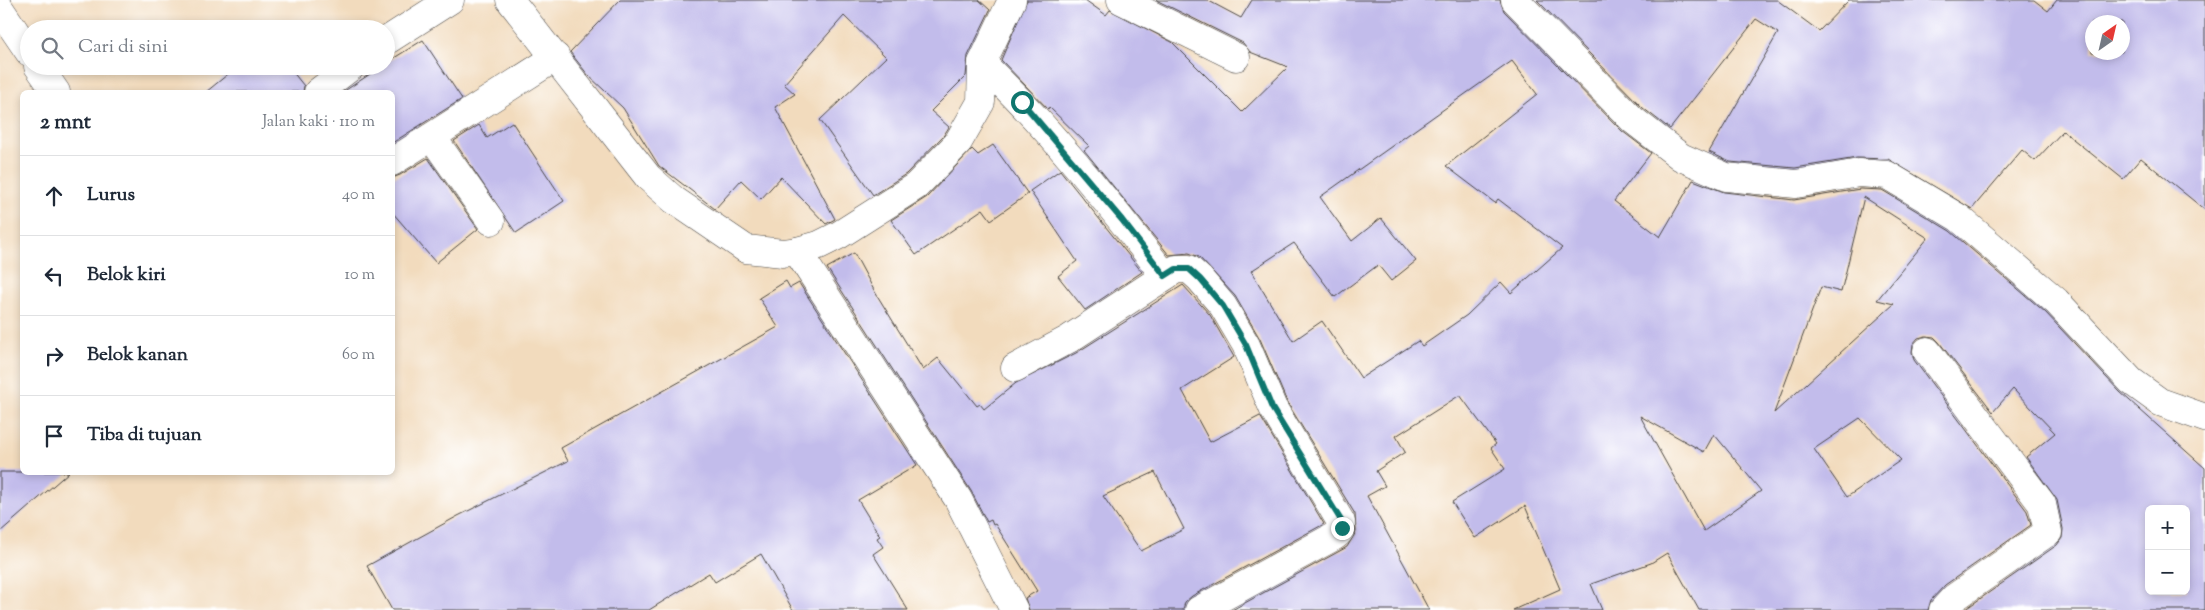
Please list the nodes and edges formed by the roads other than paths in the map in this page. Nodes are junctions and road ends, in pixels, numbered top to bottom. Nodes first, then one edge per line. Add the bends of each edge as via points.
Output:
1 (450, 0) edge
2 (510, 0) edge
3 (1012, 0) edge
4 (1121, 0) edge
5 (1515, 0) edge
6 (0, 9) edge
7 (395, 35) edge
8 (20, 39) edge
9 (556, 57) junction
10 (1236, 57) dead end
11 (982, 63) junction
12 (44, 75) edge
13 (340, 75) edge
14 (55, 90) edge
15 (321, 90) edge
16 (432, 137) junction
17 (395, 160) edge
18 (491, 221) dead end
19 (797, 251) junction
20 (1165, 276) junction
21 (1927, 351) dead end
22 (1015, 368) dead end
23 (2205, 418) edge
24 (1014, 610) edge
25 (1199, 610) edge
26 (1943, 610) edge

1 - 7 street
2 - 9 street
3 - 11 street
4 - 10 street
5 - 23 street via 1633,120 1681,157 1726,177 1796,184 1860,173 1887,175 1959,218 2056,301 2131,381 2160,402
6 - 8 street
9 - 16 street
9 - 19 street via 648,177 674,200 746,249 783,253
11 - 19 street via 981,102 957,144 916,186 839,235
11 - 20 street via 1022,102
12 - 14 street
13 - 15 street
16 - 17 street
16 - 18 street
19 - 24 street via 958,499
20 - 22 street via 1068,339
20 - 25 street via 1176,269 1189,269 1223,306 1246,345 1272,408 1342,522 1340,533
21 - 26 street via 2042,504 2048,532 1954,598

